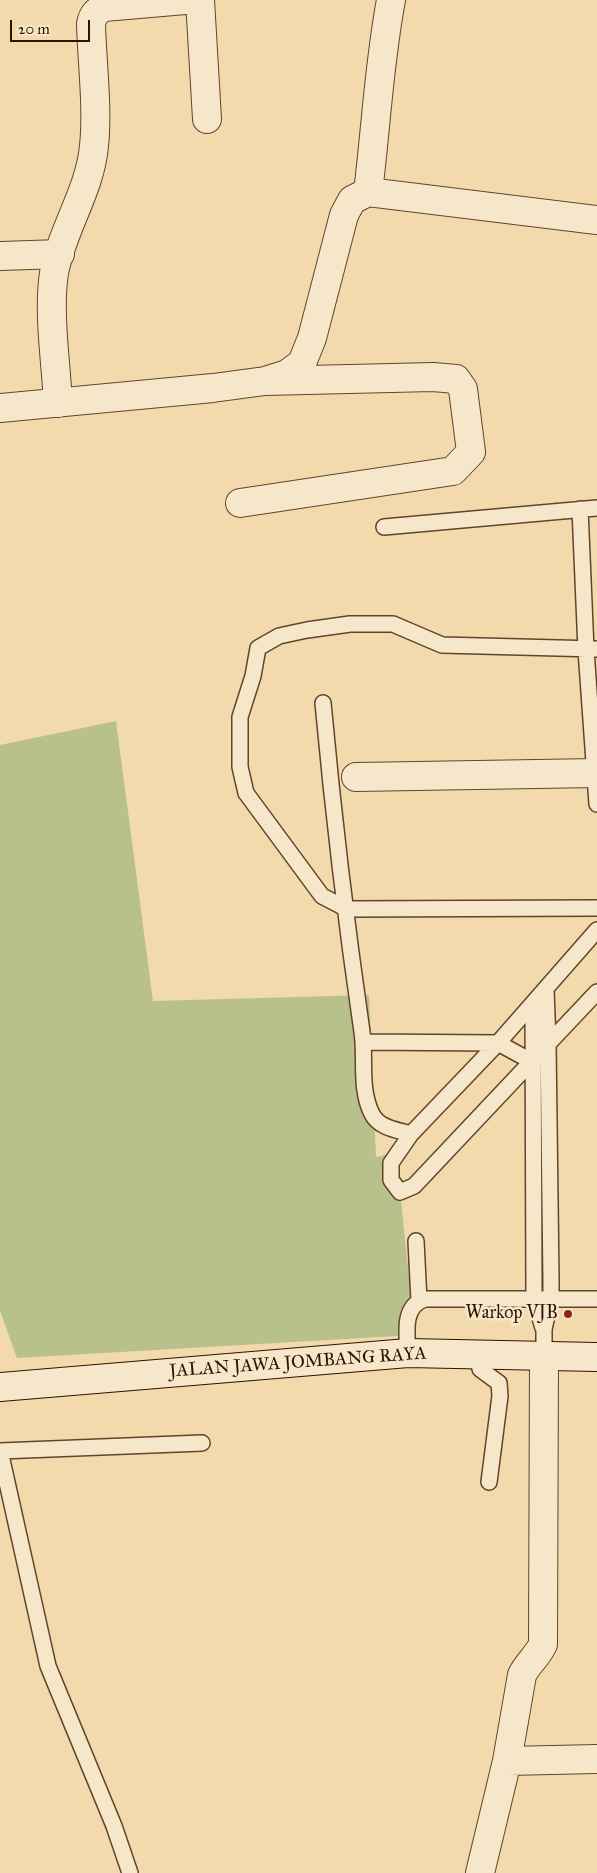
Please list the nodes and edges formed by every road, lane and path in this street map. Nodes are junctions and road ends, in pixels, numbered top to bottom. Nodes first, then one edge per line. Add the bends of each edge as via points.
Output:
1 (185, 0) edge
2 (200, 0) edge
3 (391, 0) edge
4 (207, 119) dead end
5 (368, 192) junction
6 (596, 214) edge
7 (60, 254) junction
8 (0, 256) edge
9 (265, 381) junction
10 (58, 403) junction
11 (0, 408) edge
12 (240, 502) dead end
13 (597, 508) edge
14 (580, 509) junction
15 (384, 527) dead end
16 (592, 649) edge
17 (324, 702) dead end
18 (596, 773) edge
19 (356, 777) dead end
20 (597, 804) edge
21 (597, 908) edge
22 (347, 909) junction
23 (597, 930) edge
24 (546, 989) junction
25 (597, 992) edge
26 (533, 1005) junction
27 (363, 1042) junction
28 (498, 1043) junction
29 (548, 1043) junction
30 (533, 1059) junction
31 (411, 1134) junction
32 (416, 1241) dead end
33 (534, 1298) junction
34 (550, 1298) junction
35 (597, 1299) edge
36 (419, 1301) junction
37 (544, 1343) junction
38 (408, 1353) junction
39 (478, 1355) junction
40 (597, 1357) edge
41 (0, 1387) edge
42 (202, 1443) dead end
43 (0, 1451) edge
44 (489, 1482) dead end
45 (597, 1759) edge
46 (507, 1761) junction
47 (130, 1873) edge
48 (480, 1873) edge

1 - 7 street via 104,8 95,12 91,24 94,146 84,190
2 - 4 street
3 - 5 street via 384,37
5 - 6 street
5 - 9 street via 352,200 344,215 312,338 302,363 287,374
7 - 8 street
7 - 10 street via 54,273 52,305
9 - 10 street
9 - 12 street via 456,379 463,390 471,452 454,471
10 - 11 street
13 - 14 lane
14 - 15 lane
14 - 16 lane
16 - 18 lane
16 - 22 lane via 442,644 393,624 350,624 307,630 279,636 258,648 240,717 240,767 246,793 322,896
17 - 22 lane via 330,783
18 - 19 street
18 - 20 lane
21 - 22 lane
22 - 27 lane
23 - 24 lane
24 - 26 lane
24 - 29 lane
25 - 29 lane
26 - 28 lane
26 - 30 lane
27 - 28 lane
27 - 31 lane via 364,1092 372,1115 380,1125
28 - 30 lane
28 - 31 lane
29 - 30 lane
29 - 34 lane
30 - 31 lane via 414,1186 400,1192 391,1180 390,1163
30 - 33 lane
32 - 36 lane
33 - 34 lane
33 - 36 lane
33 - 37 lane
34 - 35 lane
34 - 37 lane
36 - 38 lane via 410,1310
37 - 39 street, JALAN JAWA JOMBANG RAYA
37 - 40 street, JALAN JAWA JOMBANG RAYA
37 - 46 street via 543,1644 522,1675
38 - 39 street, JALAN JAWA JOMBANG RAYA
38 - 41 street, JALAN JAWA JOMBANG RAYA
39 - 44 lane via 480,1369 499,1383
42 - 43 lane
43 - 47 lane via 48,1666
45 - 46 street
46 - 48 street

